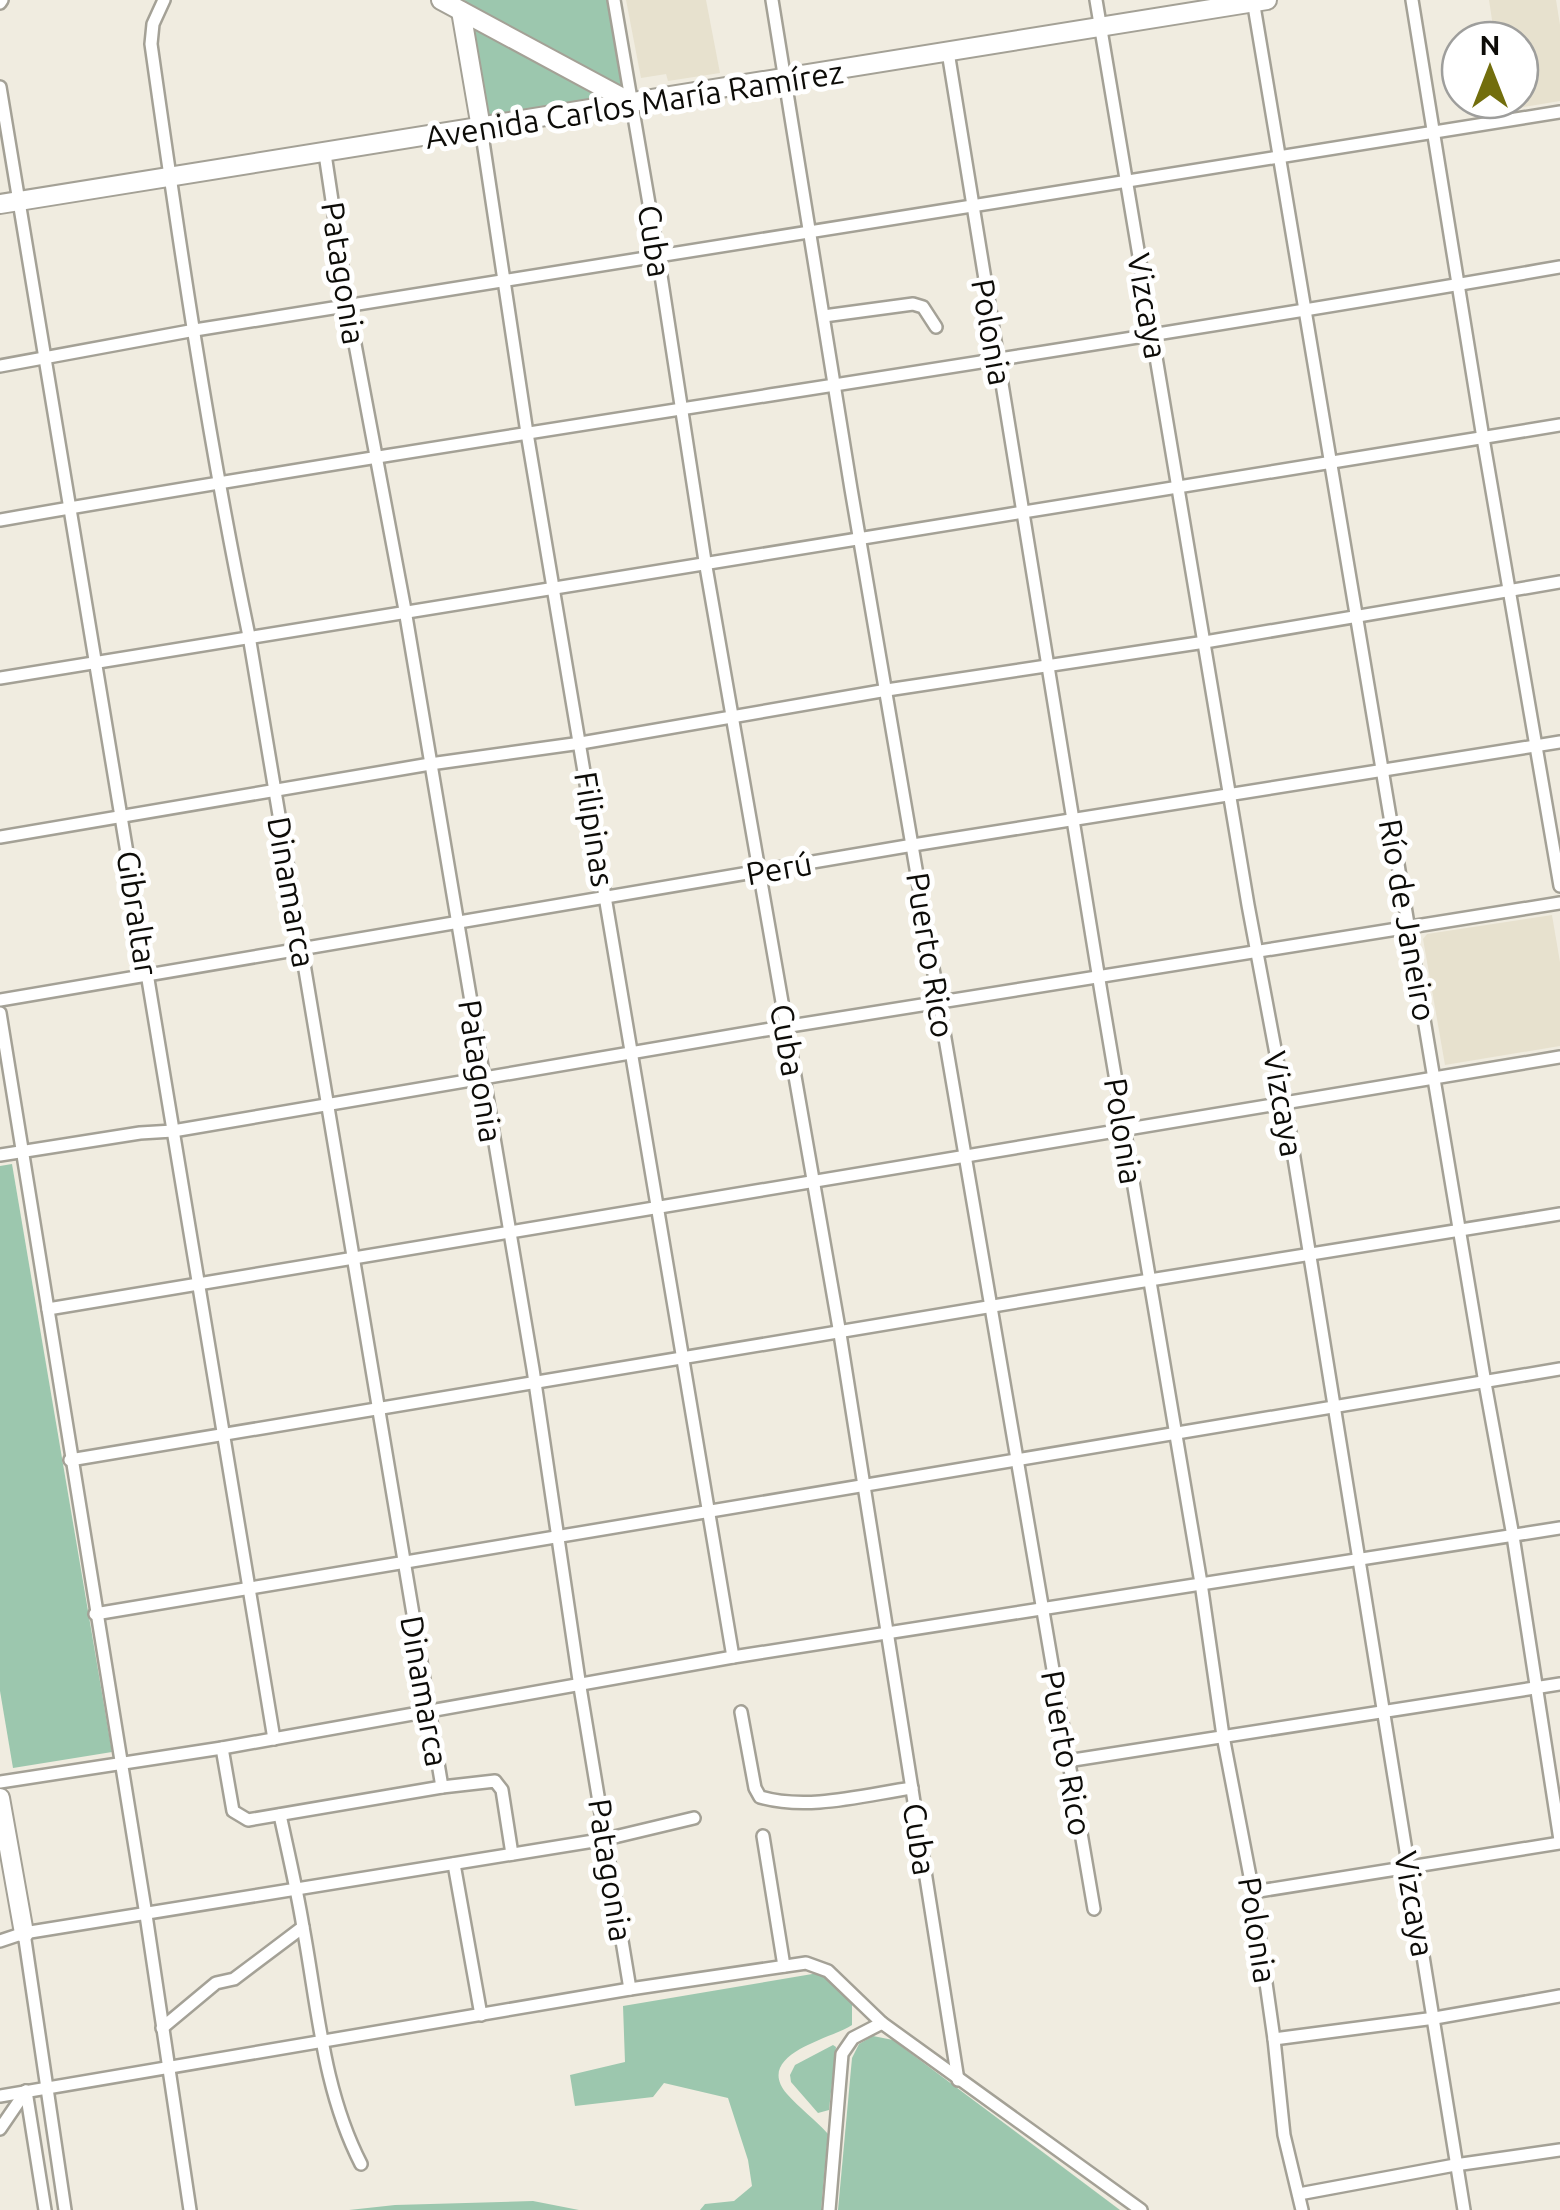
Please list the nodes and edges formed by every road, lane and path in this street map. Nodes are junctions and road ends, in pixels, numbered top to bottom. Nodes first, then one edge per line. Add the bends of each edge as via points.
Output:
1 (164, 0) edge
2 (442, 0) edge
3 (614, 0) edge
4 (772, 0) edge
5 (1096, 0) edge
6 (1412, 0) edge
7 (1258, 1) edge
8 (460, 5) edge
9 (1100, 27) junction
10 (948, 52) junction
11 (785, 80) junction
12 (0, 87) edge
13 (632, 103) junction
14 (1560, 112) edge
15 (481, 128) junction
16 (1434, 134) junction
17 (325, 154) junction
18 (1280, 158) junction
19 (170, 178) junction
20 (1126, 182) junction
21 (9, 203) edge
22 (971, 206) junction
23 (811, 232) junction
24 (658, 256) junction
25 (1560, 268) edge
26 (506, 281) junction
27 (1460, 285) junction
28 (348, 306) junction
29 (1306, 311) junction
30 (824, 316) junction
31 (936, 326) dead end
32 (195, 330) junction
33 (1152, 336) junction
34 (44, 358) junction
35 (996, 360) junction
36 (0, 366) edge
37 (835, 383) junction
38 (681, 408) junction
39 (1560, 425) edge
40 (528, 433) junction
41 (1482, 438) junction
42 (378, 456) junction
43 (1332, 465) junction
44 (217, 484) junction
45 (1179, 488) junction
46 (69, 508) junction
47 (1022, 510) junction
48 (0, 520) edge
49 (860, 536) junction
50 (705, 561) junction
51 (1560, 582) edge
52 (553, 587) junction
53 (1509, 590) junction
54 (405, 610) junction
55 (1356, 616) junction
56 (250, 636) junction
57 (1205, 642) junction
58 (97, 662) junction
59 (1047, 665) junction
60 (0, 678) edge
61 (888, 690) junction
62 (732, 718) junction
63 (1560, 742) edge
64 (581, 743) junction
65 (1536, 746) junction
66 (430, 764) junction
67 (1383, 772) junction
68 (274, 791) junction
69 (1231, 796) junction
70 (123, 816) junction
71 (1074, 820) junction
72 (0, 837) edge
73 (913, 845) junction
74 (758, 872) junction
75 (1560, 886) edge
76 (607, 898) junction
77 (1560, 903) edge
78 (456, 920) junction
79 (1408, 926) junction
80 (302, 948) junction
81 (1256, 949) junction
82 (147, 973) junction
83 (1099, 975) junction
84 (0, 1000) edge
85 (940, 1003) junction
86 (0, 1012) edge
87 (785, 1027) junction
88 (633, 1054) junction
89 (1560, 1057) edge
90 (1434, 1077) junction
91 (483, 1079) junction
92 (1285, 1102) junction
93 (327, 1105) junction
94 (1124, 1128) junction
95 (173, 1131) junction
96 (21, 1151) junction
97 (964, 1154) junction
98 (0, 1155) edge
99 (814, 1180) junction
100 (659, 1206) junction
101 (1560, 1214) edge
102 (1461, 1230) junction
103 (508, 1231) junction
104 (353, 1256) junction
105 (1310, 1256) junction
106 (1149, 1281) junction
107 (198, 1282) junction
108 (991, 1306) junction
109 (48, 1309) junction
110 (840, 1334) junction
111 (684, 1359) junction
112 (1560, 1370) edge
113 (1485, 1383) junction
114 (534, 1384) junction
115 (1334, 1406) junction
116 (378, 1409) junction
117 (1174, 1432) junction
118 (223, 1435) junction
119 (70, 1460) junction
120 (1016, 1461) junction
121 (862, 1485) junction
122 (709, 1510) junction
123 (1560, 1528) edge
124 (557, 1536) junction
125 (1513, 1536) junction
126 (1360, 1560) junction
127 (403, 1562) junction
128 (1201, 1583) junction
129 (248, 1588) junction
130 (1042, 1608) junction
131 (95, 1614) junction
132 (888, 1632) junction
133 (733, 1657) junction
134 (1560, 1684) edge
135 (580, 1687) junction
136 (1535, 1689) junction
137 (1382, 1711) junction
138 (428, 1712) junction
139 (741, 1712) dead end
140 (1223, 1736) junction
141 (274, 1739) junction
142 (222, 1748) junction
143 (1067, 1762) junction
144 (120, 1764) junction
145 (0, 1782) edge
146 (442, 1787) junction
147 (912, 1788) junction
148 (0, 1798) edge
149 (280, 1815) junction
150 (694, 1818) dead end
151 (763, 1836) dead end
152 (606, 1839) junction
153 (1560, 1842) edge
154 (512, 1854) junction
155 (454, 1864) junction
156 (1408, 1867) junction
157 (296, 1891) junction
158 (1253, 1892) junction
159 (1094, 1909) dead end
160 (146, 1915) junction
161 (304, 1927) junction
162 (24, 1933) junction
163 (0, 1940) edge
164 (784, 1966) junction
165 (630, 1989) junction
166 (1560, 1996) edge
167 (481, 2015) junction
168 (1435, 2018) junction
169 (882, 2024) junction
170 (162, 2028) junction
171 (1274, 2039) junction
172 (322, 2042) junction
173 (168, 2068) junction
174 (958, 2080) junction
175 (46, 2088) junction
176 (26, 2091) junction
177 (0, 2096) edge
178 (0, 2128) edge
179 (1560, 2150) edge
180 (361, 2164) dead end
181 (1455, 2165) junction
182 (1299, 2194) junction
183 (45, 2210) edge
184 (65, 2210) edge
185 (190, 2210) edge
186 (828, 2210) edge
187 (1140, 2210) edge
188 (1302, 2210) edge
189 (1464, 2210) edge

1 - 19 street, Dinamarca via 151,44
2 - 8 street
3 - 13 street, Cuba
4 - 11 street, Puerto Rico
5 - 9 street, Vizcaya
6 - 16 street
7 - 9 street, Avenida Carlos María Ramírez
7 - 18 street, Río de Janeiro
8 - 13 street
8 - 15 street, Filipinas
9 - 10 street, Avenida Carlos María Ramírez
9 - 20 street, Vizcaya
10 - 11 street, Avenida Carlos María Ramírez
10 - 22 street, Polonia
11 - 13 street, Avenida Carlos María Ramírez
11 - 23 street, Puerto Rico
12 - 21 street, Gibraltar
13 - 15 street, Avenida Carlos María Ramírez
13 - 24 street, Cuba
14 - 16 street
15 - 17 street, Avenida Carlos María Ramírez
15 - 26 street, Filipinas
16 - 18 street
16 - 27 street
17 - 19 street, Avenida Carlos María Ramírez
17 - 28 street, Patagonia
18 - 20 street
18 - 29 street, Río de Janeiro
19 - 21 street, Avenida Carlos María Ramírez
19 - 32 street, Dinamarca
20 - 22 street
20 - 33 street, Vizcaya
21 - 34 street, Gibraltar
22 - 23 street
22 - 35 street, Polonia
23 - 24 street
23 - 30 street, Puerto Rico
24 - 26 street
24 - 38 street, Cuba
25 - 27 street
26 - 28 street
26 - 40 street, Filipinas
27 - 29 street
27 - 41 street
28 - 32 street
28 - 42 street, Patagonia
29 - 33 street
29 - 43 street, Río de Janeiro
30 - 31 street via 913,304
30 - 37 street, Puerto Rico
32 - 34 street
32 - 44 street, Dinamarca
33 - 35 street
33 - 45 street, Vizcaya
34 - 36 street
34 - 46 street, Gibraltar
35 - 37 street
35 - 47 street, Polonia
37 - 38 street
37 - 49 street, Puerto Rico
38 - 40 street
38 - 50 street, Cuba
39 - 41 street
40 - 42 street
40 - 52 street, Filipinas
41 - 43 street
41 - 53 street
42 - 44 street
42 - 54 street, Patagonia
43 - 45 street
43 - 55 street, Río de Janeiro
44 - 46 street
44 - 56 street, Dinamarca
45 - 47 street
45 - 57 street, Vizcaya
46 - 48 street
46 - 58 street, Gibraltar
47 - 49 street
47 - 59 street, Polonia
49 - 50 street
49 - 61 street, Puerto Rico
50 - 52 street
50 - 62 street, Cuba
51 - 53 street
52 - 54 street
52 - 64 street, Filipinas
53 - 55 street
53 - 65 street
54 - 56 street
54 - 66 street, Patagonia
55 - 57 street
55 - 67 street, Río de Janeiro
56 - 58 street
56 - 68 street, Dinamarca
57 - 59 street
57 - 69 street, Vizcaya
58 - 60 street
58 - 70 street, Gibraltar
59 - 61 street
59 - 71 street, Polonia
61 - 62 street
61 - 73 street, Puerto Rico
62 - 64 street
62 - 74 street, Cuba
63 - 65 street, Perú
64 - 66 street
64 - 76 street, Filipinas
65 - 67 street, Perú
65 - 75 street
66 - 68 street
66 - 78 street, Patagonia
67 - 69 street, Perú
67 - 79 street, Río de Janeiro
68 - 70 street
68 - 80 street, Dinamarca
69 - 71 street, Perú
69 - 81 street, Vizcaya
70 - 72 street
70 - 82 street, Gibraltar
71 - 73 street, Perú
71 - 83 street, Polonia
73 - 74 street, Perú
73 - 85 street, Puerto Rico
74 - 76 street, Perú
74 - 87 street, Cuba
76 - 78 street, Perú
76 - 88 street, Filipinas
77 - 79 street
78 - 80 street, Perú
78 - 91 street, Patagonia
79 - 81 street
79 - 90 street, Río de Janeiro
80 - 82 street, Perú
80 - 93 street, Dinamarca
81 - 83 street
81 - 92 street, Vizcaya
82 - 84 street, Perú
82 - 95 street, Gibraltar
83 - 85 street
83 - 94 street, Polonia
85 - 87 street
85 - 97 street, Puerto Rico
86 - 96 street
87 - 88 street
87 - 99 street, Cuba
88 - 91 street
88 - 100 street, Filipinas
89 - 90 street
90 - 92 street
90 - 102 street, Río de Janeiro
91 - 93 street
91 - 103 street, Patagonia
92 - 94 street
92 - 105 street, Vizcaya
93 - 95 street
93 - 104 street, Dinamarca
94 - 97 street
94 - 106 street, Polonia
95 - 96 street
95 - 107 street, Gibraltar
96 - 98 street
96 - 109 street
97 - 99 street
97 - 108 street, Puerto Rico
99 - 100 street
99 - 110 street, Cuba
100 - 103 street
100 - 111 street, Filipinas
101 - 102 street
102 - 105 street
102 - 113 street, Río de Janeiro
103 - 104 street
103 - 114 street, Patagonia
104 - 107 street
104 - 116 street, Dinamarca
105 - 106 street
105 - 115 street, Vizcaya
106 - 108 street
106 - 117 street, Polonia
107 - 109 street
107 - 118 street, Gibraltar
108 - 110 street
108 - 120 street, Puerto Rico
109 - 119 street
110 - 111 street
110 - 121 street, Cuba
111 - 114 street
111 - 122 street, Filipinas
112 - 113 street
113 - 115 street
113 - 125 street, Río de Janeiro
114 - 116 street
114 - 124 street, Patagonia
115 - 117 street
115 - 126 street, Vizcaya
116 - 118 street
116 - 127 street, Dinamarca
117 - 120 street
117 - 128 street, Polonia
118 - 119 street
118 - 129 street, Gibraltar
119 - 131 street
120 - 121 street
120 - 130 street, Puerto Rico
121 - 122 street
121 - 132 street, Cuba
122 - 124 street
122 - 133 street, Filipinas
123 - 125 street
124 - 127 street
124 - 135 street, Patagonia
125 - 126 street
125 - 136 street, Río de Janeiro
126 - 128 street
126 - 137 street, Vizcaya
127 - 129 street
127 - 138 street, Dinamarca
128 - 130 street
128 - 140 street, Polonia
129 - 131 street
129 - 141 street, Gibraltar
130 - 132 street
130 - 143 street, Puerto Rico
131 - 144 street
132 - 133 street
132 - 147 street, Cuba
133 - 135 street
134 - 136 street
135 - 138 street
135 - 152 street, Patagonia
136 - 137 street
136 - 153 street, Río de Janeiro
137 - 140 street
137 - 156 street, Vizcaya
138 - 141 street
138 - 146 street, Dinamarca
139 - 147 street via 760,1797 815,1802
140 - 143 street
140 - 158 street, Polonia
141 - 142 street
142 - 144 street
142 - 149 street via 236,1816
143 - 159 street, Puerto Rico
144 - 145 street
144 - 160 street
146 - 149 street
146 - 154 street via 494,1781 502,1790
147 - 174 street, Cuba
148 - 162 street
149 - 157 street
150 - 152 street
151 - 164 street
152 - 154 street
152 - 165 street, Patagonia
153 - 156 street
154 - 155 street
155 - 157 street
155 - 167 street
156 - 158 street
156 - 168 street, Vizcaya
157 - 160 street
157 - 161 street
158 - 171 street, Polonia
160 - 162 street
160 - 170 street
161 - 170 street via 234,1978 216,1983
161 - 172 street
162 - 163 street
162 - 175 street
164 - 165 street
164 - 169 street via 824,1968
165 - 167 street
166 - 168 street
167 - 172 street
168 - 171 street
168 - 181 street, Vizcaya
169 - 174 street
169 - 186 street via 853,2038 842,2054
170 - 173 street
171 - 182 street, Polonia via 1284,2136
172 - 173 street
172 - 180 street via 342,2126
173 - 175 street
173 - 185 street
174 - 187 street
175 - 176 street
175 - 184 street
176 - 177 street
176 - 178 street
176 - 183 street
179 - 181 street
181 - 182 street
181 - 189 street, Vizcaya
182 - 188 street, Polonia

